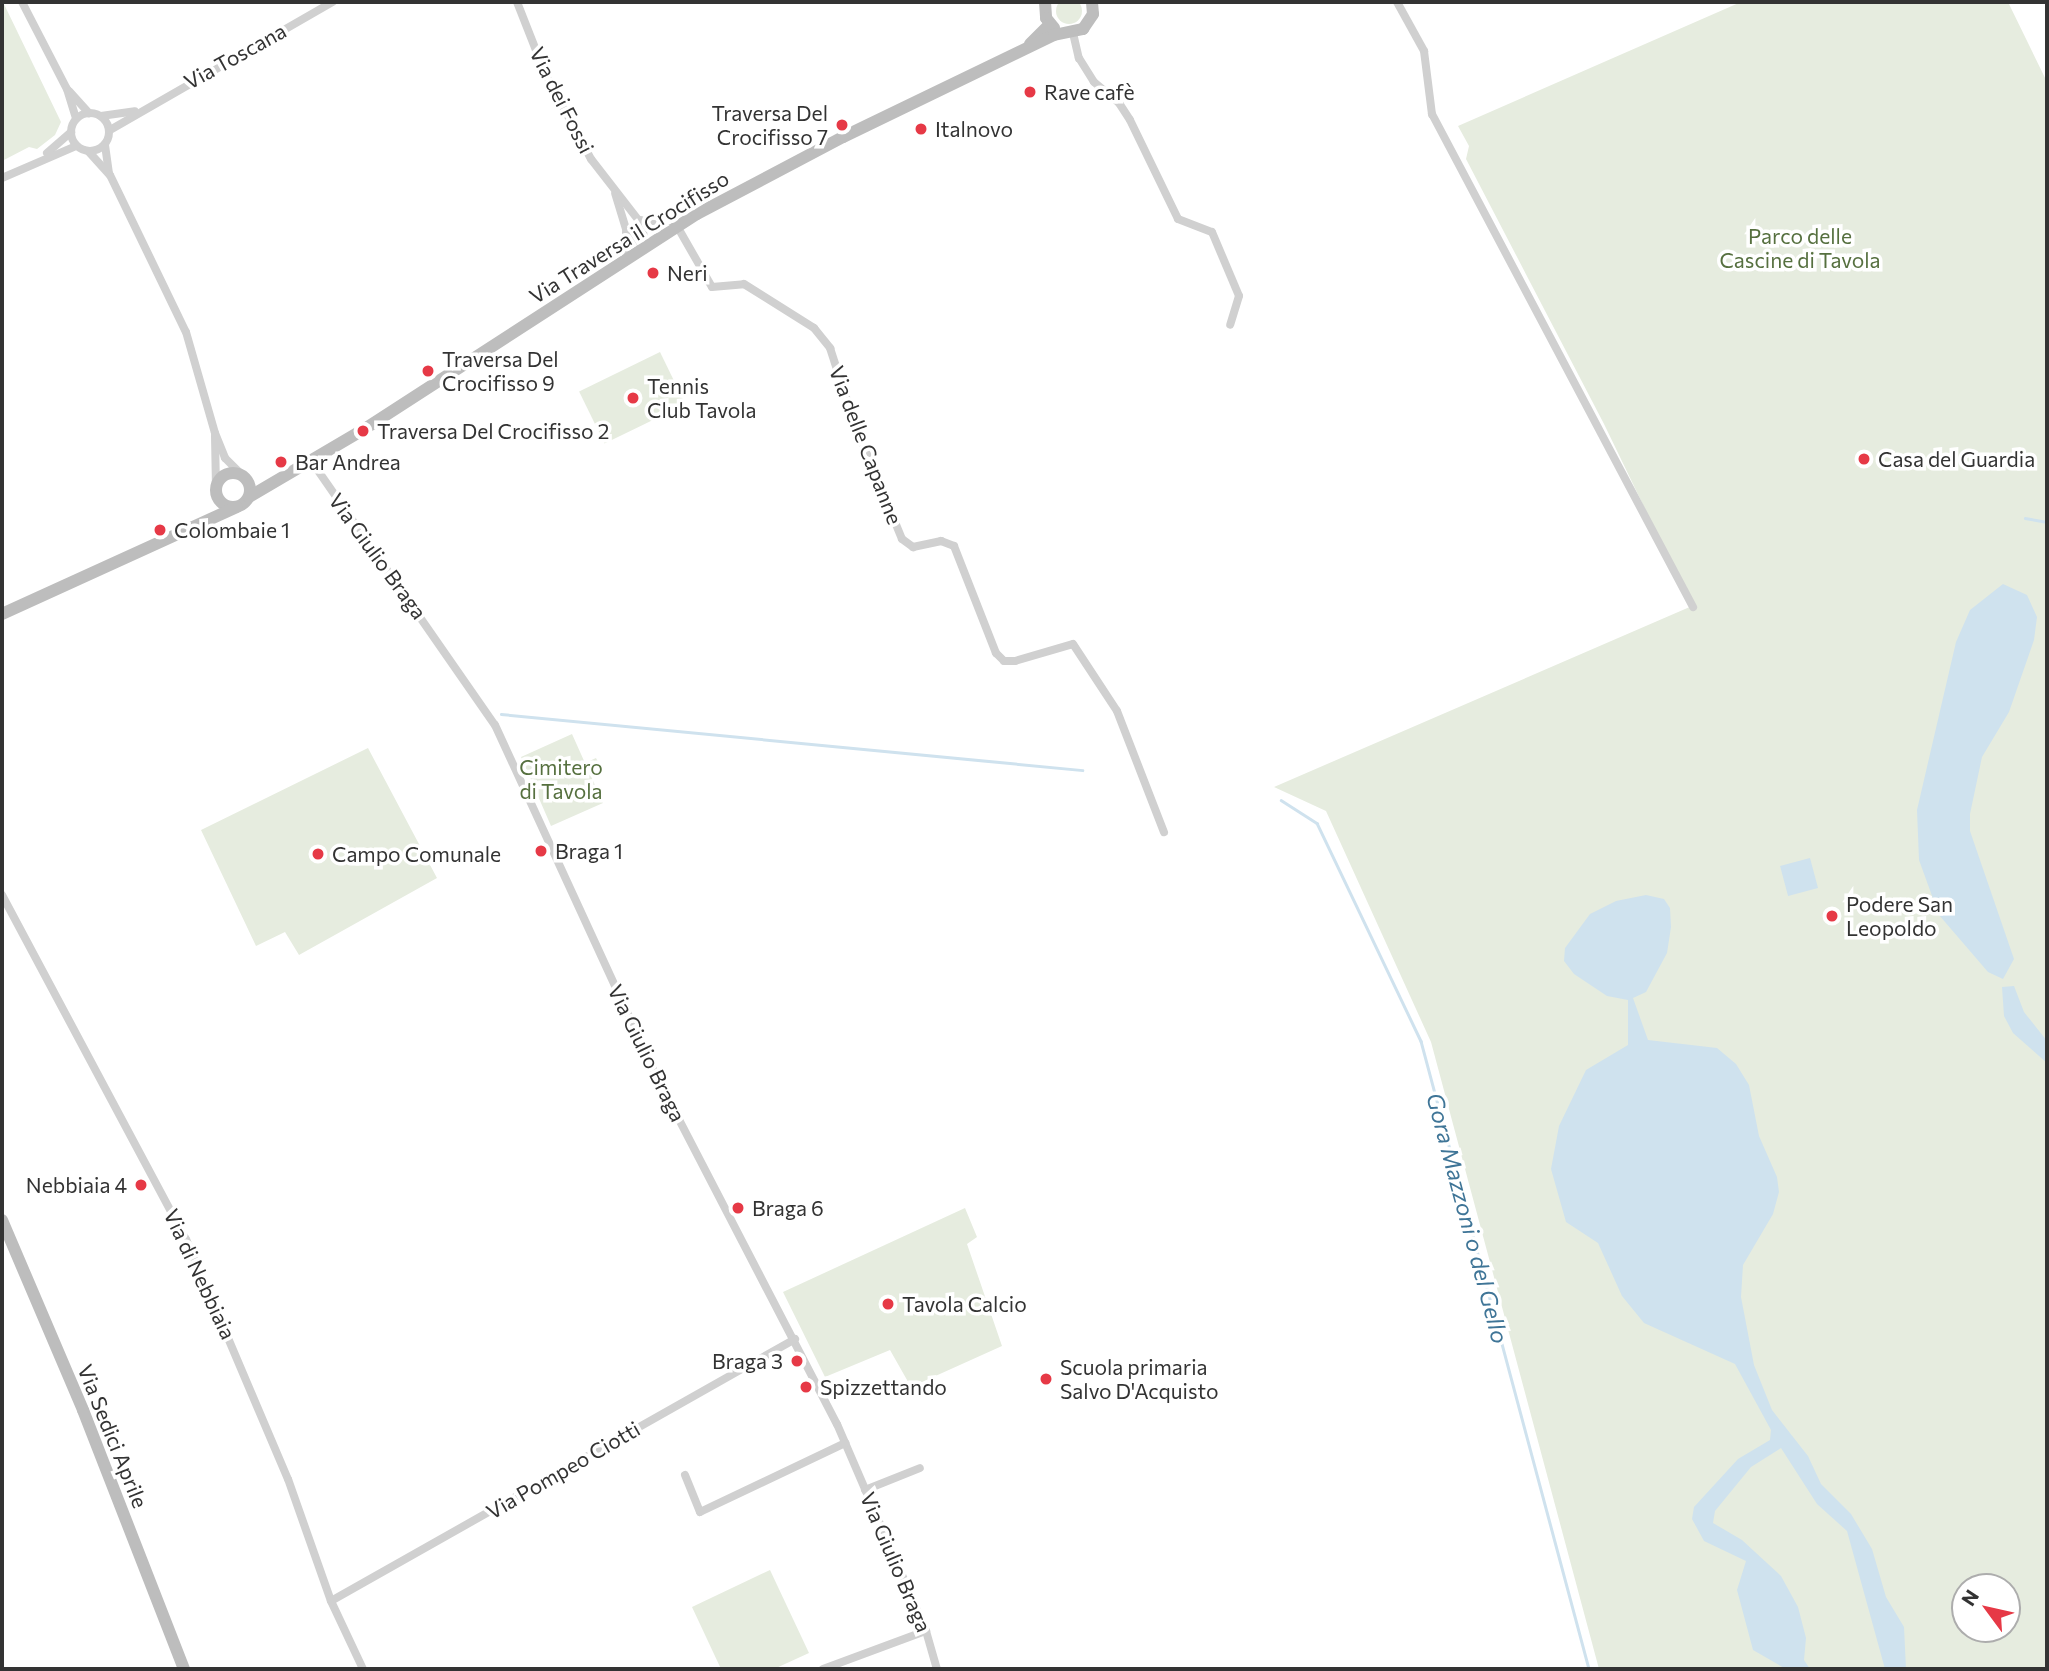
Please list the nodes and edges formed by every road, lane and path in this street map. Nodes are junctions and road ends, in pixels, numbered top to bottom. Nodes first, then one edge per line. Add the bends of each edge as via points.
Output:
1 (22, 2) edge
2 (333, 2) edge
3 (517, 2) edge
4 (1045, 2) edge
5 (1397, 2) edge
6 (1094, 3) edge
7 (1050, 24) junction
8 (1068, 33) junction
9 (1019, 54) junction
10 (67, 89) junction
11 (138, 110) junction
12 (89, 113) junction
13 (102, 116) junction
14 (76, 119) junction
15 (110, 130) junction
16 (71, 132) junction
17 (105, 145) junction
18 (76, 146) junction
19 (89, 152) junction
20 (43, 157) junction
21 (110, 175) junction
22 (2, 177) edge
23 (615, 194) junction
24 (637, 219) junction
25 (674, 228) junction
26 (626, 229) junction
27 (644, 248) junction
28 (626, 257) junction
29 (1230, 324) dead end
30 (215, 433) junction
31 (312, 462) junction
32 (245, 479) junction
33 (274, 481) junction
34 (216, 489) junction
35 (249, 497) junction
36 (237, 507) junction
37 (193, 525) junction
38 (1693, 607) dead end
39 (2, 614) edge
40 (1164, 832) dead end
41 (2, 895) edge
42 (2, 1220) edge
43 (795, 1339) junction
44 (845, 1443) junction
45 (920, 1468) dead end
46 (685, 1475) dead end
47 (865, 1490) junction
48 (331, 1601) junction
49 (926, 1631) junction
50 (184, 1669) edge
51 (363, 1669) edge
52 (823, 1669) edge
53 (937, 1669) edge

1 - 10 street
2 - 11 street, Via Toscana
3 - 23 street, Via dei Fossi via 545,73
4 - 7 street
5 - 38 street via 1424,51 1432,114
6 - 8 street, Via Traversa il Crocifisso via 1087,25
7 - 8 street
7 - 9 street, Via Traversa il Crocifisso
8 - 9 street, Via Traversa il Crocifisso
8 - 29 street via 1094,82 1119,103 1130,120 1178,219 1212,232 1238,296
9 - 25 street, Via Traversa il Crocifisso via 843,137
10 - 12 street
10 - 14 street
11 - 13 street, Via Toscana
11 - 15 street, Via Toscana
12 - 13 street
12 - 14 street
13 - 15 street
14 - 16 street
15 - 17 street
16 - 18 street
16 - 20 street
17 - 19 street
17 - 21 street
18 - 19 street
18 - 20 street
19 - 21 street
20 - 22 street
21 - 30 street via 186,332
23 - 24 street, Via dei Fossi
23 - 26 street, Via dei Fossi
24 - 25 street
24 - 27 street, Via dei Fossi via 645,232
25 - 27 street, Via Traversa il Crocifisso
25 - 40 street, Via delle Capanne via 712,287 744,284 814,328 830,348 855,425 902,540 913,547 942,541 954,546 996,653 1004,661 1015,661 1073,644 1117,711
26 - 27 street, Via dei Fossi
26 - 28 street, Via dei Fossi
27 - 28 street, Via Traversa il Crocifisso
28 - 31 street, Via Traversa il Crocifisso
30 - 32 street via 225,458
30 - 34 street
31 - 33 street, Via Traversa il Crocifisso
31 - 43 street, Via Giulio Braga via 495,725 658,1079
32 - 33 street, Via Traversa il Crocifisso
32 - 34 street via 227,474
32 - 35 street
33 - 35 street, Via Traversa il Crocifisso
34 - 36 street via 222,503
34 - 37 street
35 - 36 street
36 - 37 street
37 - 39 street
41 - 48 street, Via di Nebbiaia via 208,1287 288,1479
42 - 50 street, Via Sedici Aprile via 83,1410
43 - 44 street, Via Giulio Braga
43 - 48 street, Via Pompeo Ciotti
44 - 46 street via 700,1512
44 - 47 street, Via Giulio Braga
45 - 47 street
47 - 49 street, Via Giulio Braga
48 - 51 street, Via di Nebbiaia
49 - 52 street
49 - 53 street, Via Giulio Braga

